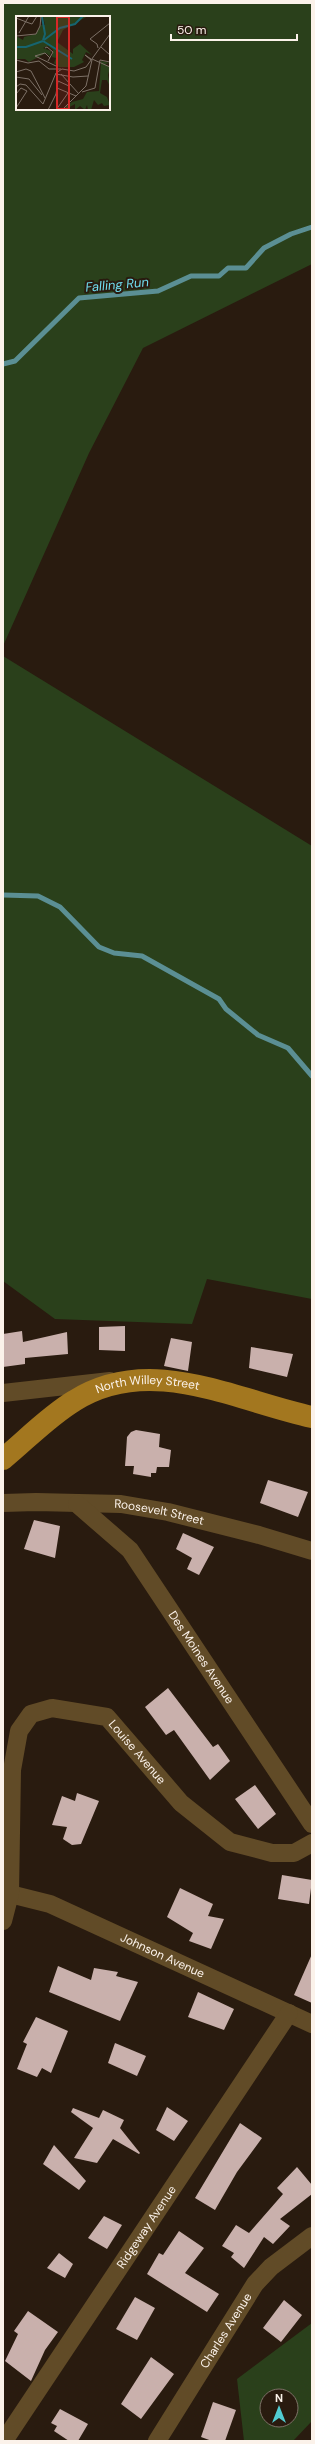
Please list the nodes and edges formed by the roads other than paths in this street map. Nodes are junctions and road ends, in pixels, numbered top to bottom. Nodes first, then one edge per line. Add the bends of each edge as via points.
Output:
1 (129, 1380) junction
2 (3, 1393) edge
3 (312, 1417) edge
4 (3, 1459) edge
5 (3, 1503) edge
6 (76, 1504) junction
7 (312, 1551) edge
8 (312, 1824) edge
9 (312, 1843) edge
10 (10, 1894) junction
11 (3, 1920) edge
12 (289, 2013) junction
13 (312, 2024) edge
14 (312, 2236) edge
15 (4, 2441) edge
16 (157, 2441) edge

1 - 2 street
1 - 3 main road, North Willey Street via 158,1379 191,1384
1 - 4 main road, North Willey Street via 94,1390 73,1401
5 - 6 street, Roosevelt Street
6 - 7 street, Roosevelt Street via 121,1504 168,1512
6 - 8 street, Des Moines Avenue via 130,1550
9 - 10 street, Louise Avenue via 294,1853 272,1853 230,1842 181,1803 107,1717 52,1708 31,1714 19,1731 12,1770
10 - 11 street, Louise Avenue
10 - 12 street, Johnson Avenue via 50,1904
12 - 13 street, Johnson Avenue
12 - 15 street, Ridgeway Avenue
14 - 16 street, Charles Avenue via 271,2267 255,2284

